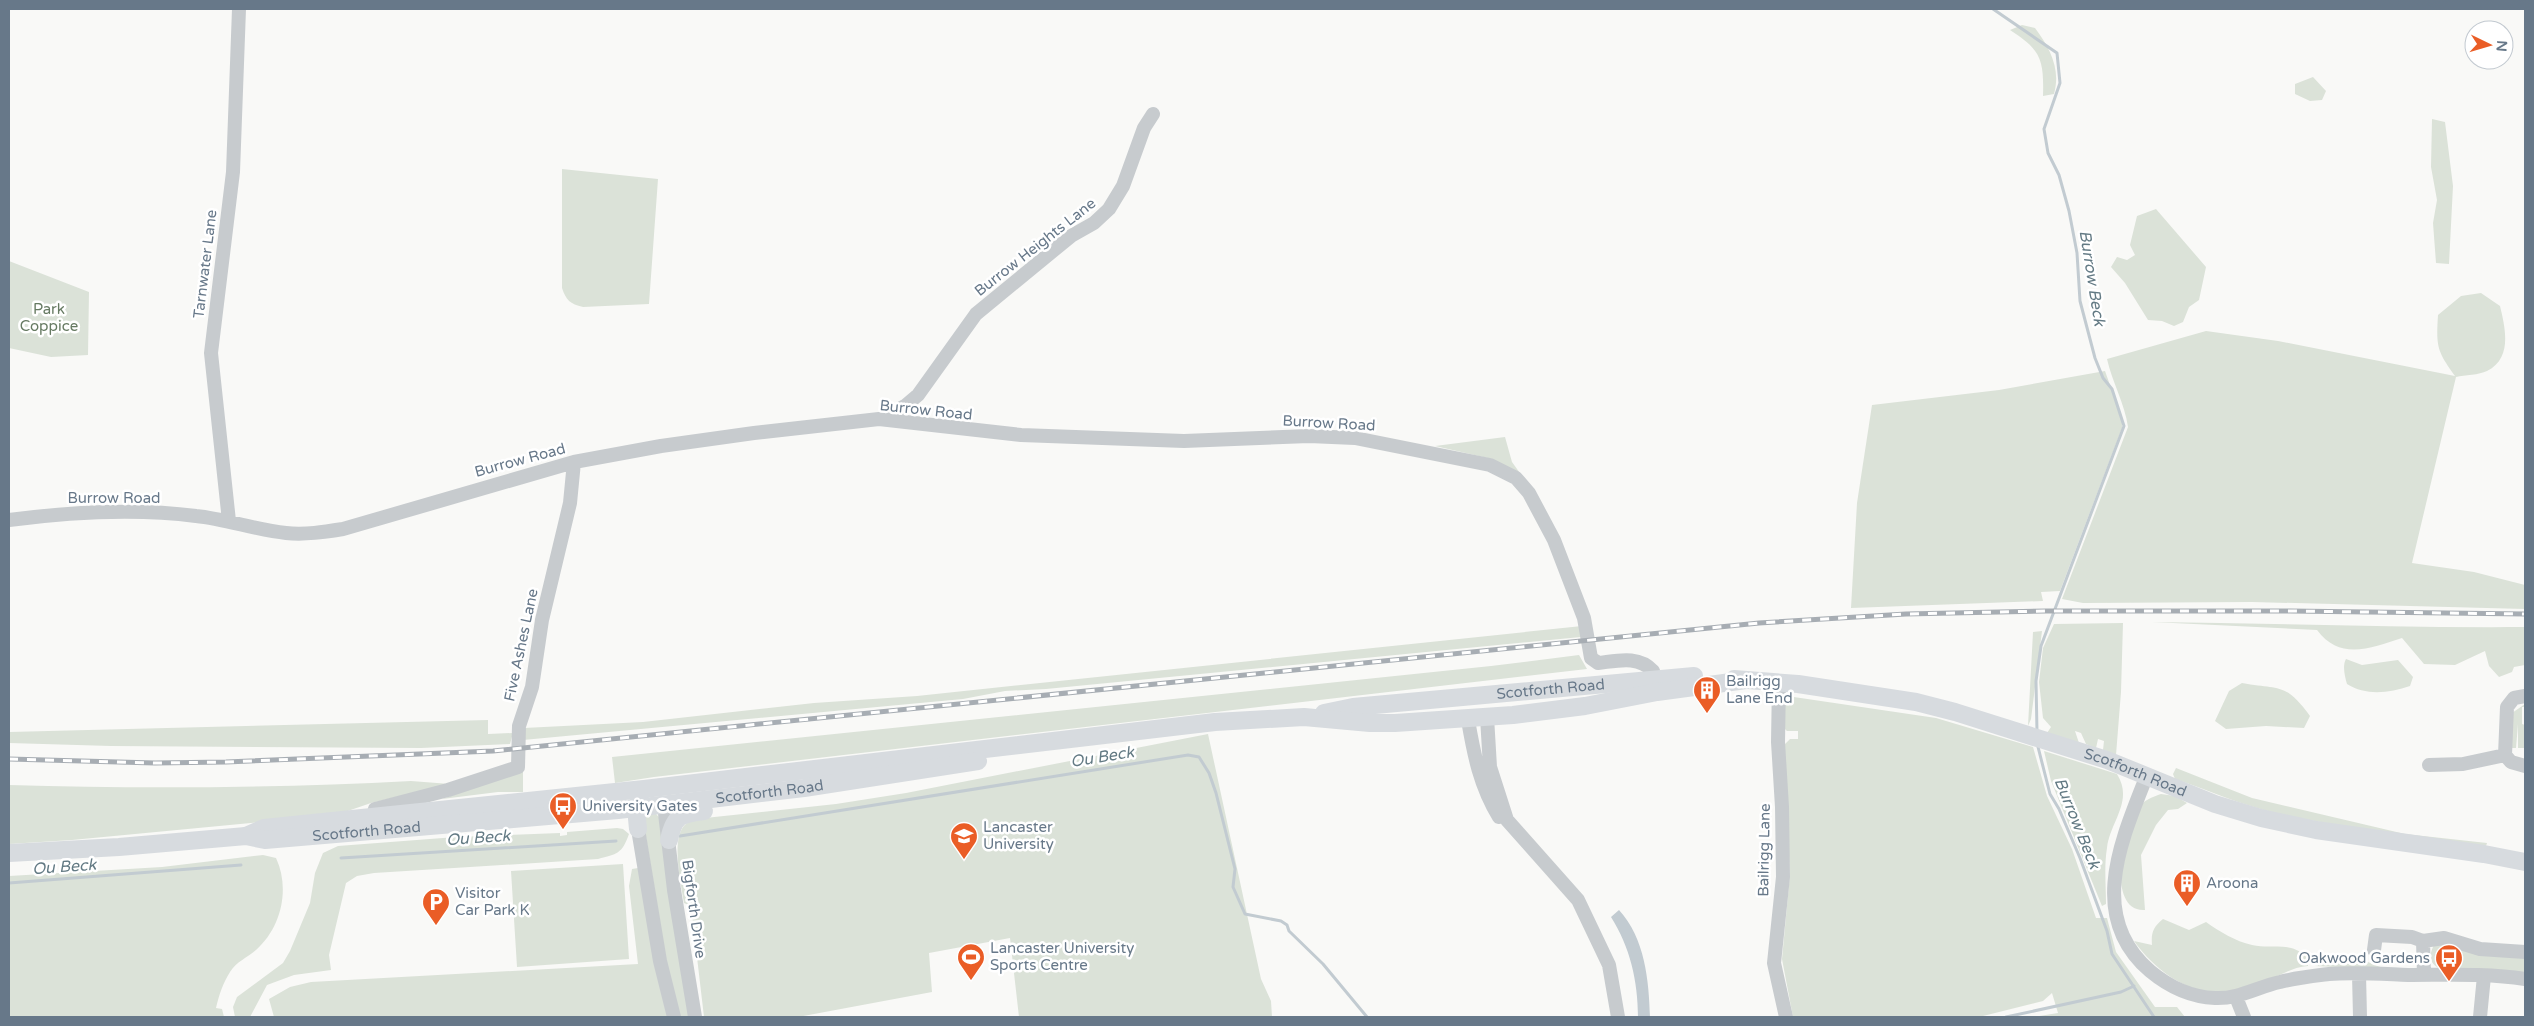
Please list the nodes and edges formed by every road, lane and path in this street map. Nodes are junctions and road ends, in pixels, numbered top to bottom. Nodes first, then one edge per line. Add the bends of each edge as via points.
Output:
1 (239, 9) edge
2 (1153, 114) dead end
3 (918, 395) junction
4 (879, 419) junction
5 (921, 422) junction
6 (574, 462) junction
7 (9, 520) edge
8 (229, 522) junction
9 (1779, 682) junction
10 (1656, 686) junction
11 (2525, 696) edge
12 (1471, 708) junction
13 (1304, 717) junction
14 (1487, 717) junction
15 (1069, 739) junction
16 (2505, 755) junction
17 (987, 759) junction
18 (2429, 765) dead end
19 (2525, 766) edge
20 (2147, 775) junction
21 (649, 789) junction
22 (664, 805) junction
23 (627, 809) junction
24 (1507, 820) junction
25 (373, 824) junction
26 (638, 829) joint
27 (669, 840) junction
28 (9, 853) edge
29 (2525, 862) edge
30 (2423, 941) junction
31 (2374, 950) dead end
32 (2525, 952) edge
33 (2359, 974) junction
34 (2424, 975) junction
35 (2484, 976) junction
36 (2525, 979) edge
37 (2236, 998) junction
38 (674, 1017) edge
39 (695, 1017) edge
40 (1618, 1017) edge
41 (1786, 1017) edge
42 (2244, 1017) edge
43 (2360, 1017) edge
44 (2480, 1017) edge

1 - 8 street, Tarnwater Lane via 233,172 211,353
2 - 3 street, Burrow Heights Lane via 1144,128 1123,186 1109,209 976,314
3 - 4 street, Burrow Heights Lane via 905,406
3 - 5 street
4 - 5 street, Burrow Road
4 - 6 street, Burrow Road via 754,432
5 - 10 street, Burrow Road via 961,430 1184,441 1309,436 1355,438 1490,465 1516,478 1529,493 1554,540 1594,661 1641,662 1653,671
6 - 8 street, Burrow Road via 334,530 285,533
6 - 25 street, Five Ashes Lane via 570,503 542,620 532,686 519,726 515,770 375,809
7 - 8 street, Burrow Road via 61,513 124,512 196,516
9 - 10 main road, Scotforth Road via 1714,676
9 - 20 main road, Scotforth Road via 1916,702 2017,731
9 - 41 street, Bailrigg Lane via 1783,877 1774,963
10 - 12 main road, Scotforth Road
10 - 14 main road, Scotforth Road via 1585,706
11 - 16 street via 2514,698 2507,706
12 - 13 main road, Scotforth Road via 1353,707
12 - 13 main road, Scotforth Road via 1370,723
12 - 14 main road, Scotforth Road
12 - 24 street via 1474,761 1483,788 1499,818
13 - 15 main road, Scotforth Road via 1196,724
14 - 24 street via 1490,767
15 - 17 main road, Scotforth Road
15 - 21 main road, Scotforth Road
16 - 18 street via 2463,764
16 - 19 street via 2511,762
17 - 22 main road, Scotforth Road via 851,782
17 - 27 main road via 942,774 869,788 683,814 675,822
20 - 29 main road, Scotforth Road via 2215,804 2261,818 2316,830
20 - 37 street via 2128,823 2113,885 2114,908 2122,933 2140,962 2164,982 2193,995
21 - 22 main road
21 - 23 main road
21 - 25 main road, Scotforth Road via 470,808
22 - 23 main road, Scotforth Road
22 - 27 street, Bigforth Drive
23 - 25 main road, Scotforth Road via 503,822
23 - 26 main road
24 - 40 street via 1578,900 1609,965
25 - 28 main road, Scotforth Road via 304,830 264,828 246,836
26 - 38 street via 660,961
27 - 39 street, Bigforth Drive
30 - 31 street via 2412,937 2376,935
30 - 32 street via 2444,938 2480,949
30 - 34 street
33 - 34 street
33 - 37 street via 2330,974 2279,982
33 - 43 street
34 - 35 street
35 - 36 street
35 - 44 street
37 - 42 street

